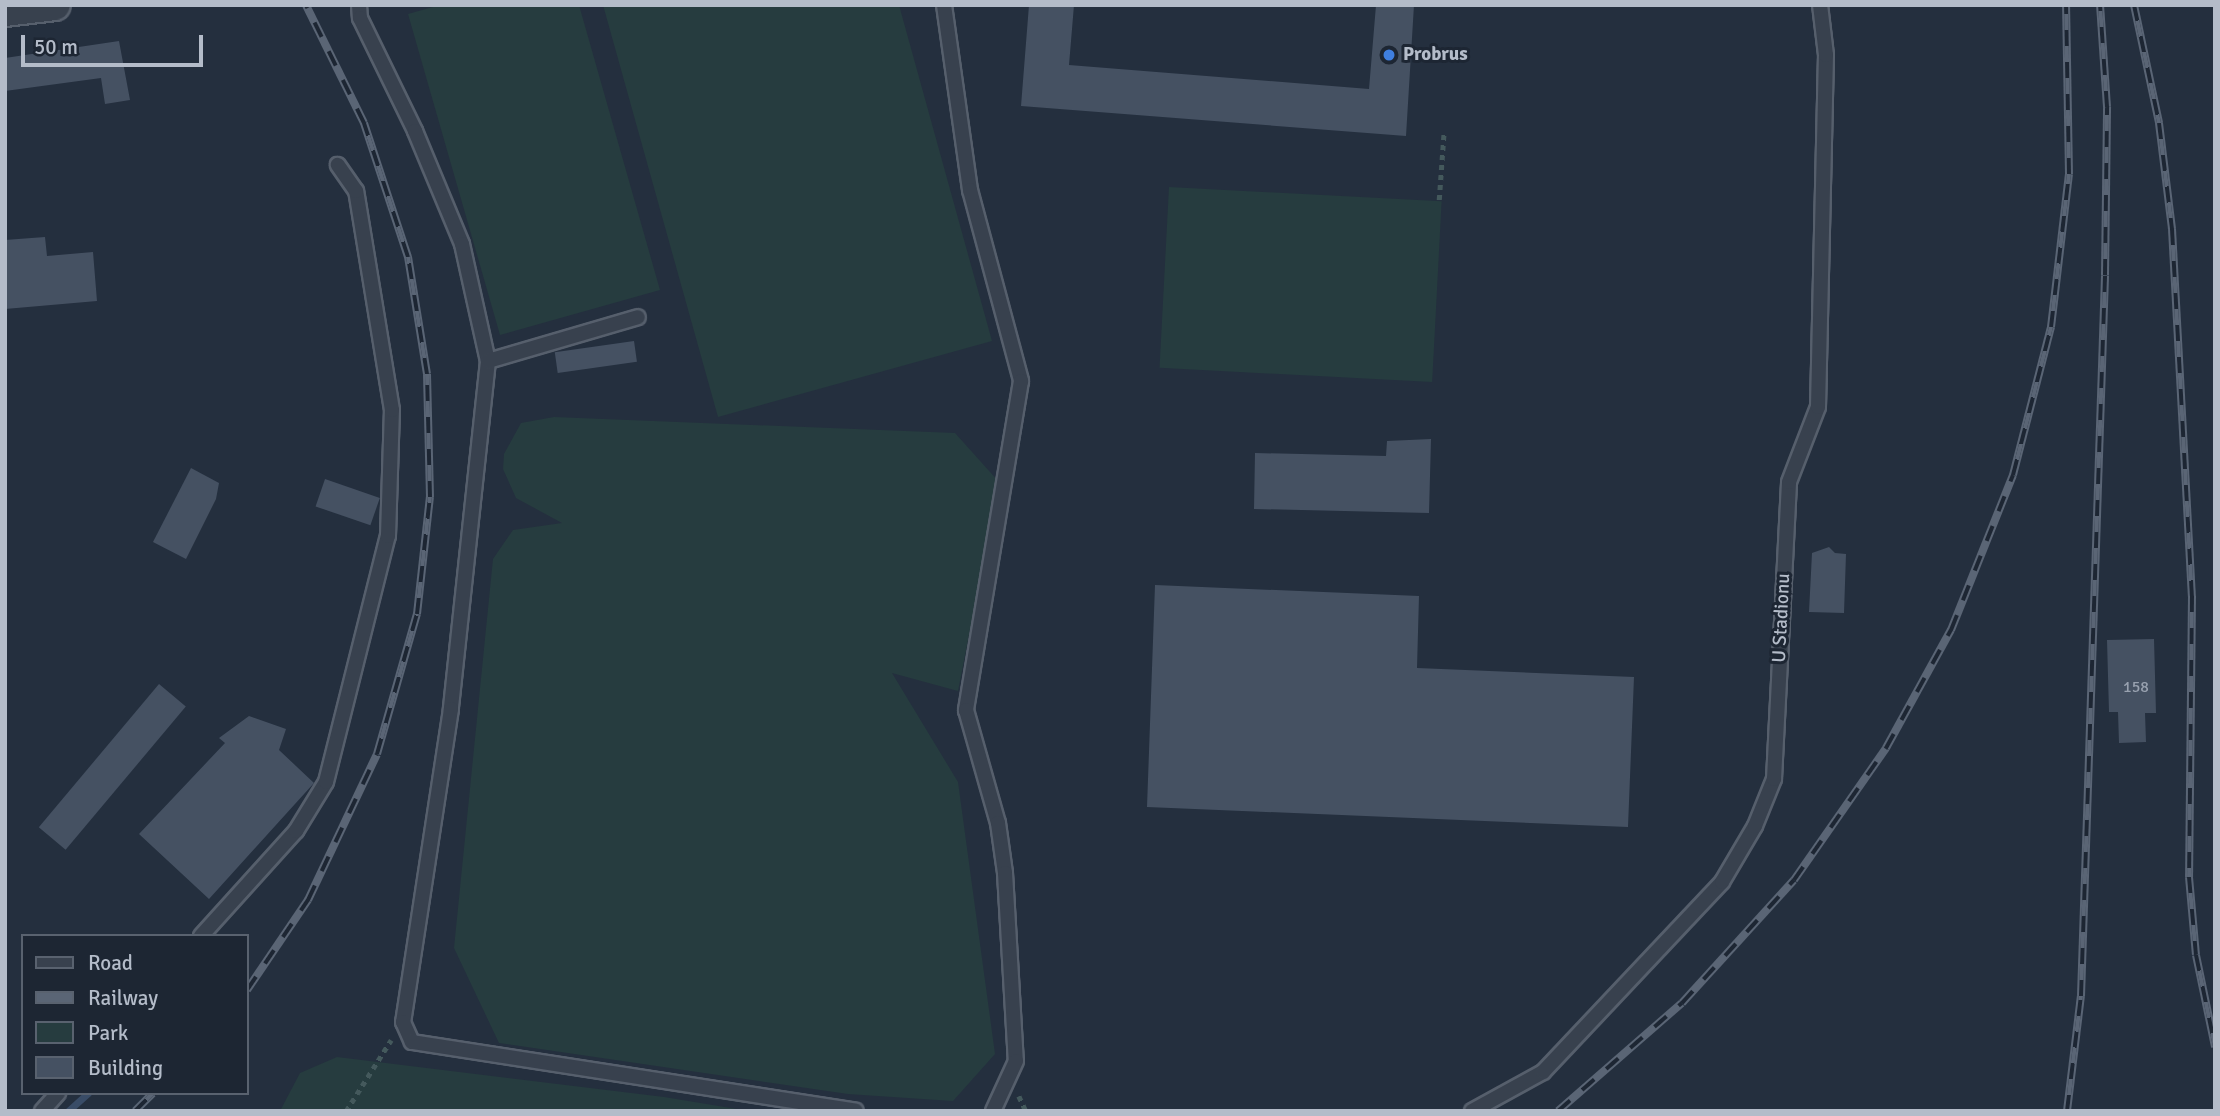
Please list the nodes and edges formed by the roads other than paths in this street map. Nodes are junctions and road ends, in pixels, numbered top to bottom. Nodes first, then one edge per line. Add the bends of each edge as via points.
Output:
1 (55, 5) edge
2 (359, 5) edge
3 (944, 5) edge
4 (1820, 5) edge
5 (5, 11) edge
6 (338, 165) dead end
7 (638, 317) dead end
8 (488, 361) junction
9 (203, 934) edge
10 (56, 1095) edge
11 (43, 1111) edge
12 (856, 1111) edge
13 (993, 1111) edge
14 (1472, 1111) edge

1 - 5 street
2 - 8 lane via 360,18 415,131 462,244
3 - 13 lane via 970,190 1021,381 966,710 998,823 1005,873 1016,1061
4 - 14 lane, U Stadionu via 1826,55 1818,407 1789,482 1774,779 1755,826 1722,882 1543,1072
6 - 9 lane via 356,191 392,410 388,536 326,782 296,831
7 - 8 lane
8 - 12 lane via 451,709 403,1022 412,1042
10 - 11 lane

